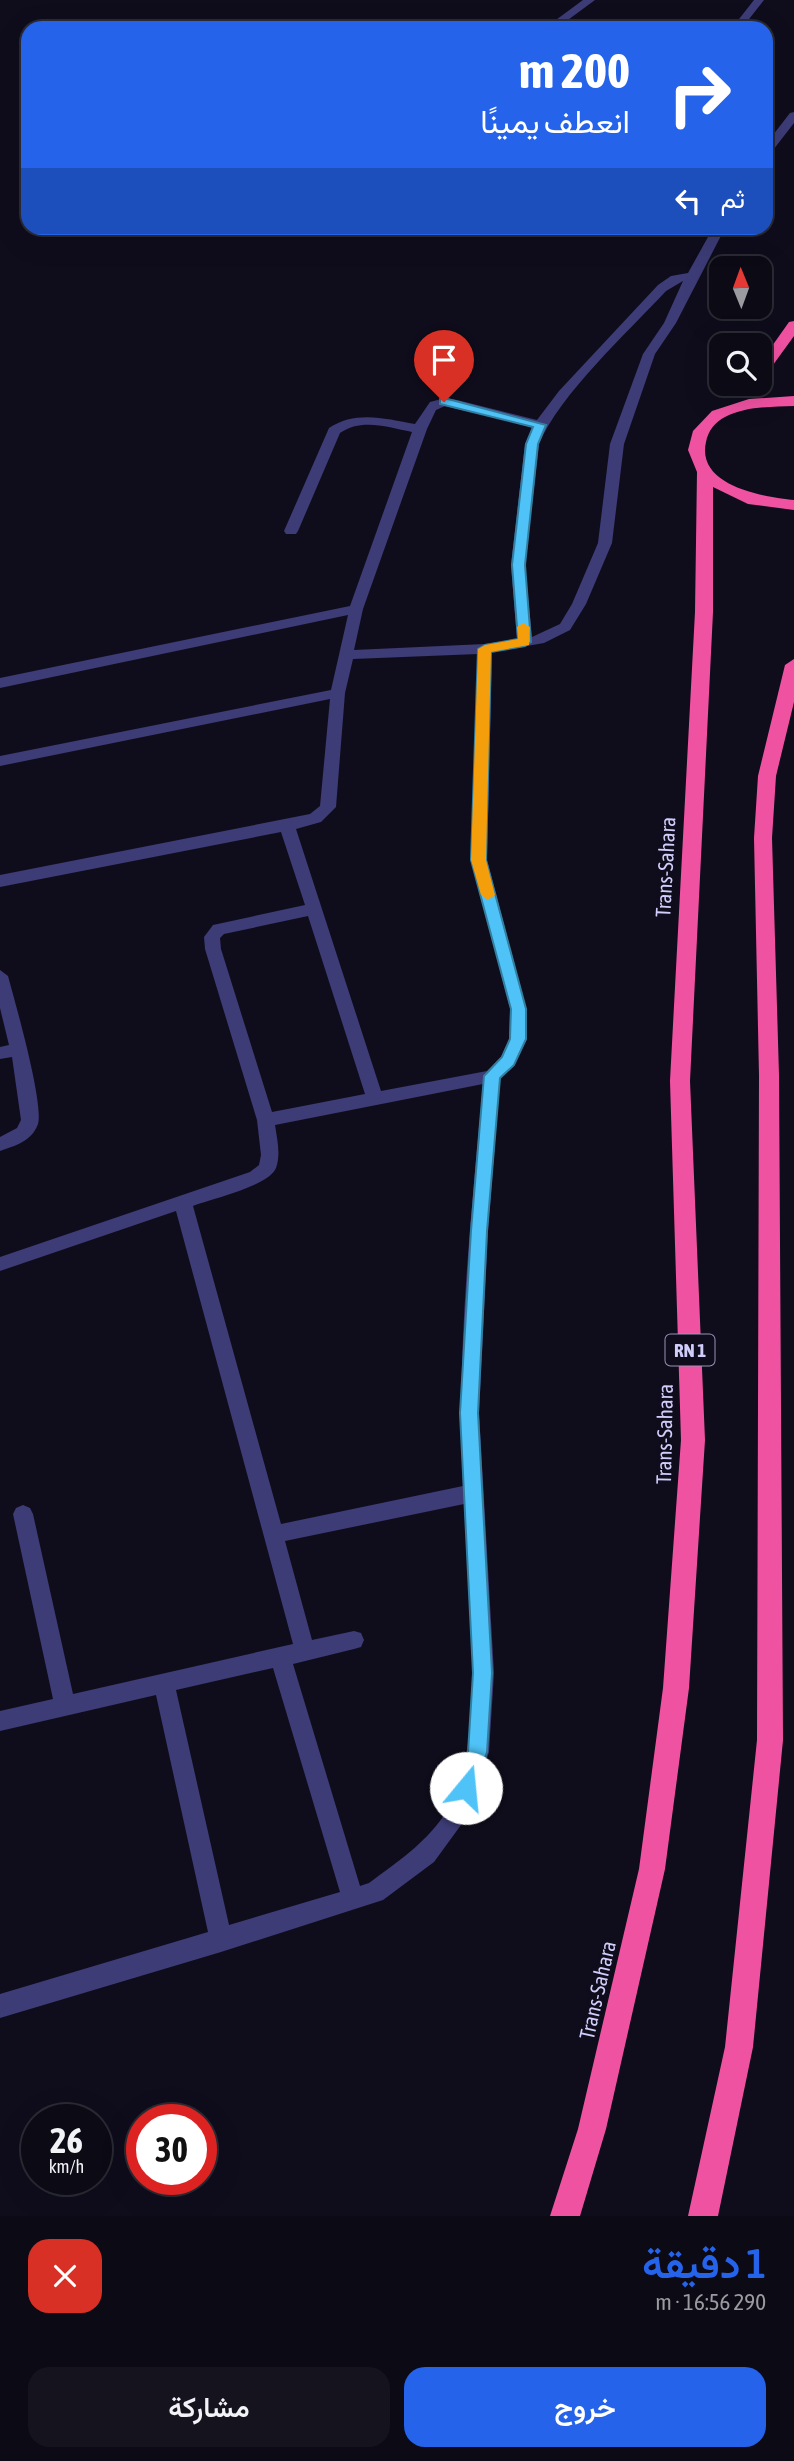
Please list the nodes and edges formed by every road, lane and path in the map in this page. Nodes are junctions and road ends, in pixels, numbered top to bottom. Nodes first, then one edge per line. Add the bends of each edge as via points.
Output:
1 (590, 0) edge
2 (759, 0) edge
3 (560, 21) edge
4 (742, 21) edge
5 (794, 115) edge
6 (773, 143) edge
7 (715, 235) edge
8 (692, 276) junction
9 (794, 325) edge
10 (772, 356) edge
11 (741, 396) edge
12 (794, 401) edge
13 (732, 408) junction
14 (540, 425) junction
15 (420, 429) junction
16 (705, 473) junction
17 (794, 505) edge
18 (291, 531) dead end
19 (356, 609) junction
20 (525, 642) junction
21 (485, 649) junction
22 (347, 655) junction
23 (794, 665) edge
24 (0, 683) edge
25 (338, 693) junction
26 (0, 761) edge
27 (287, 826) junction
28 (0, 881) edge
29 (314, 909) junction
30 (0, 976) edge
31 (19, 1049) junction
32 (0, 1054) edge
33 (492, 1076) junction
34 (375, 1099) junction
35 (266, 1119) junction
36 (0, 1144) edge
37 (183, 1202) junction
38 (0, 1265) edge
39 (473, 1493) junction
40 (23, 1514) dead end
41 (272, 1535) junction
42 (354, 1640) dead end
43 (305, 1651) junction
44 (280, 1657) junction
45 (164, 1682) junction
46 (65, 1706) junction
47 (0, 1721) edge
48 (353, 1899) junction
49 (221, 1941) junction
50 (0, 2006) edge
51 (565, 2216) edge
52 (703, 2216) edge

1 - 3 street
2 - 4 street
5 - 6 street
7 - 8 street
8 - 14 street via 675,279 662,288
8 - 20 street via 638,383 617,444 605,543 579,604 565,627
9 - 10 highway
11 - 13 highway
12 - 13 highway via 771,400
13 - 16 highway, Trans-Sahara via 704,425 695,440 695,456
14 - 15 street via 444,402 430,408
14 - 20 street via 532,444 518,565
15 - 18 street via 343,422 334,431
15 - 19 street
16 - 17 highway via 748,498
16 - 51 highway, Trans-Sahara / RN 1 via 704,612 680,1081 693,1440 676,1688 652,1869 592,2129
19 - 22 street
19 - 24 street
20 - 21 street
21 - 22 street
21 - 33 street via 479,860 518,1009 518,1039 508,1061
22 - 25 street
23 - 52 highway via 767,776 763,838 769,1075 770,1740 739,2048
25 - 26 street
25 - 27 street via 328,807 315,819
27 - 28 street
27 - 29 street
29 - 34 street
29 - 35 street via 219,929 212,937
30 - 31 street
31 - 32 street
31 - 36 street via 29,1129
33 - 34 street
33 - 39 street via 469,1413
34 - 35 street
35 - 37 street via 267,1168 256,1177
37 - 38 street
37 - 41 street
39 - 41 street
39 - 48 street via 483,1673 478,1752 460,1807 426,1854 375,1892
40 - 46 street
41 - 43 street
42 - 43 street
43 - 44 street
44 - 45 street
44 - 48 street
45 - 46 street
45 - 49 street
46 - 47 street
48 - 49 street
49 - 50 street

